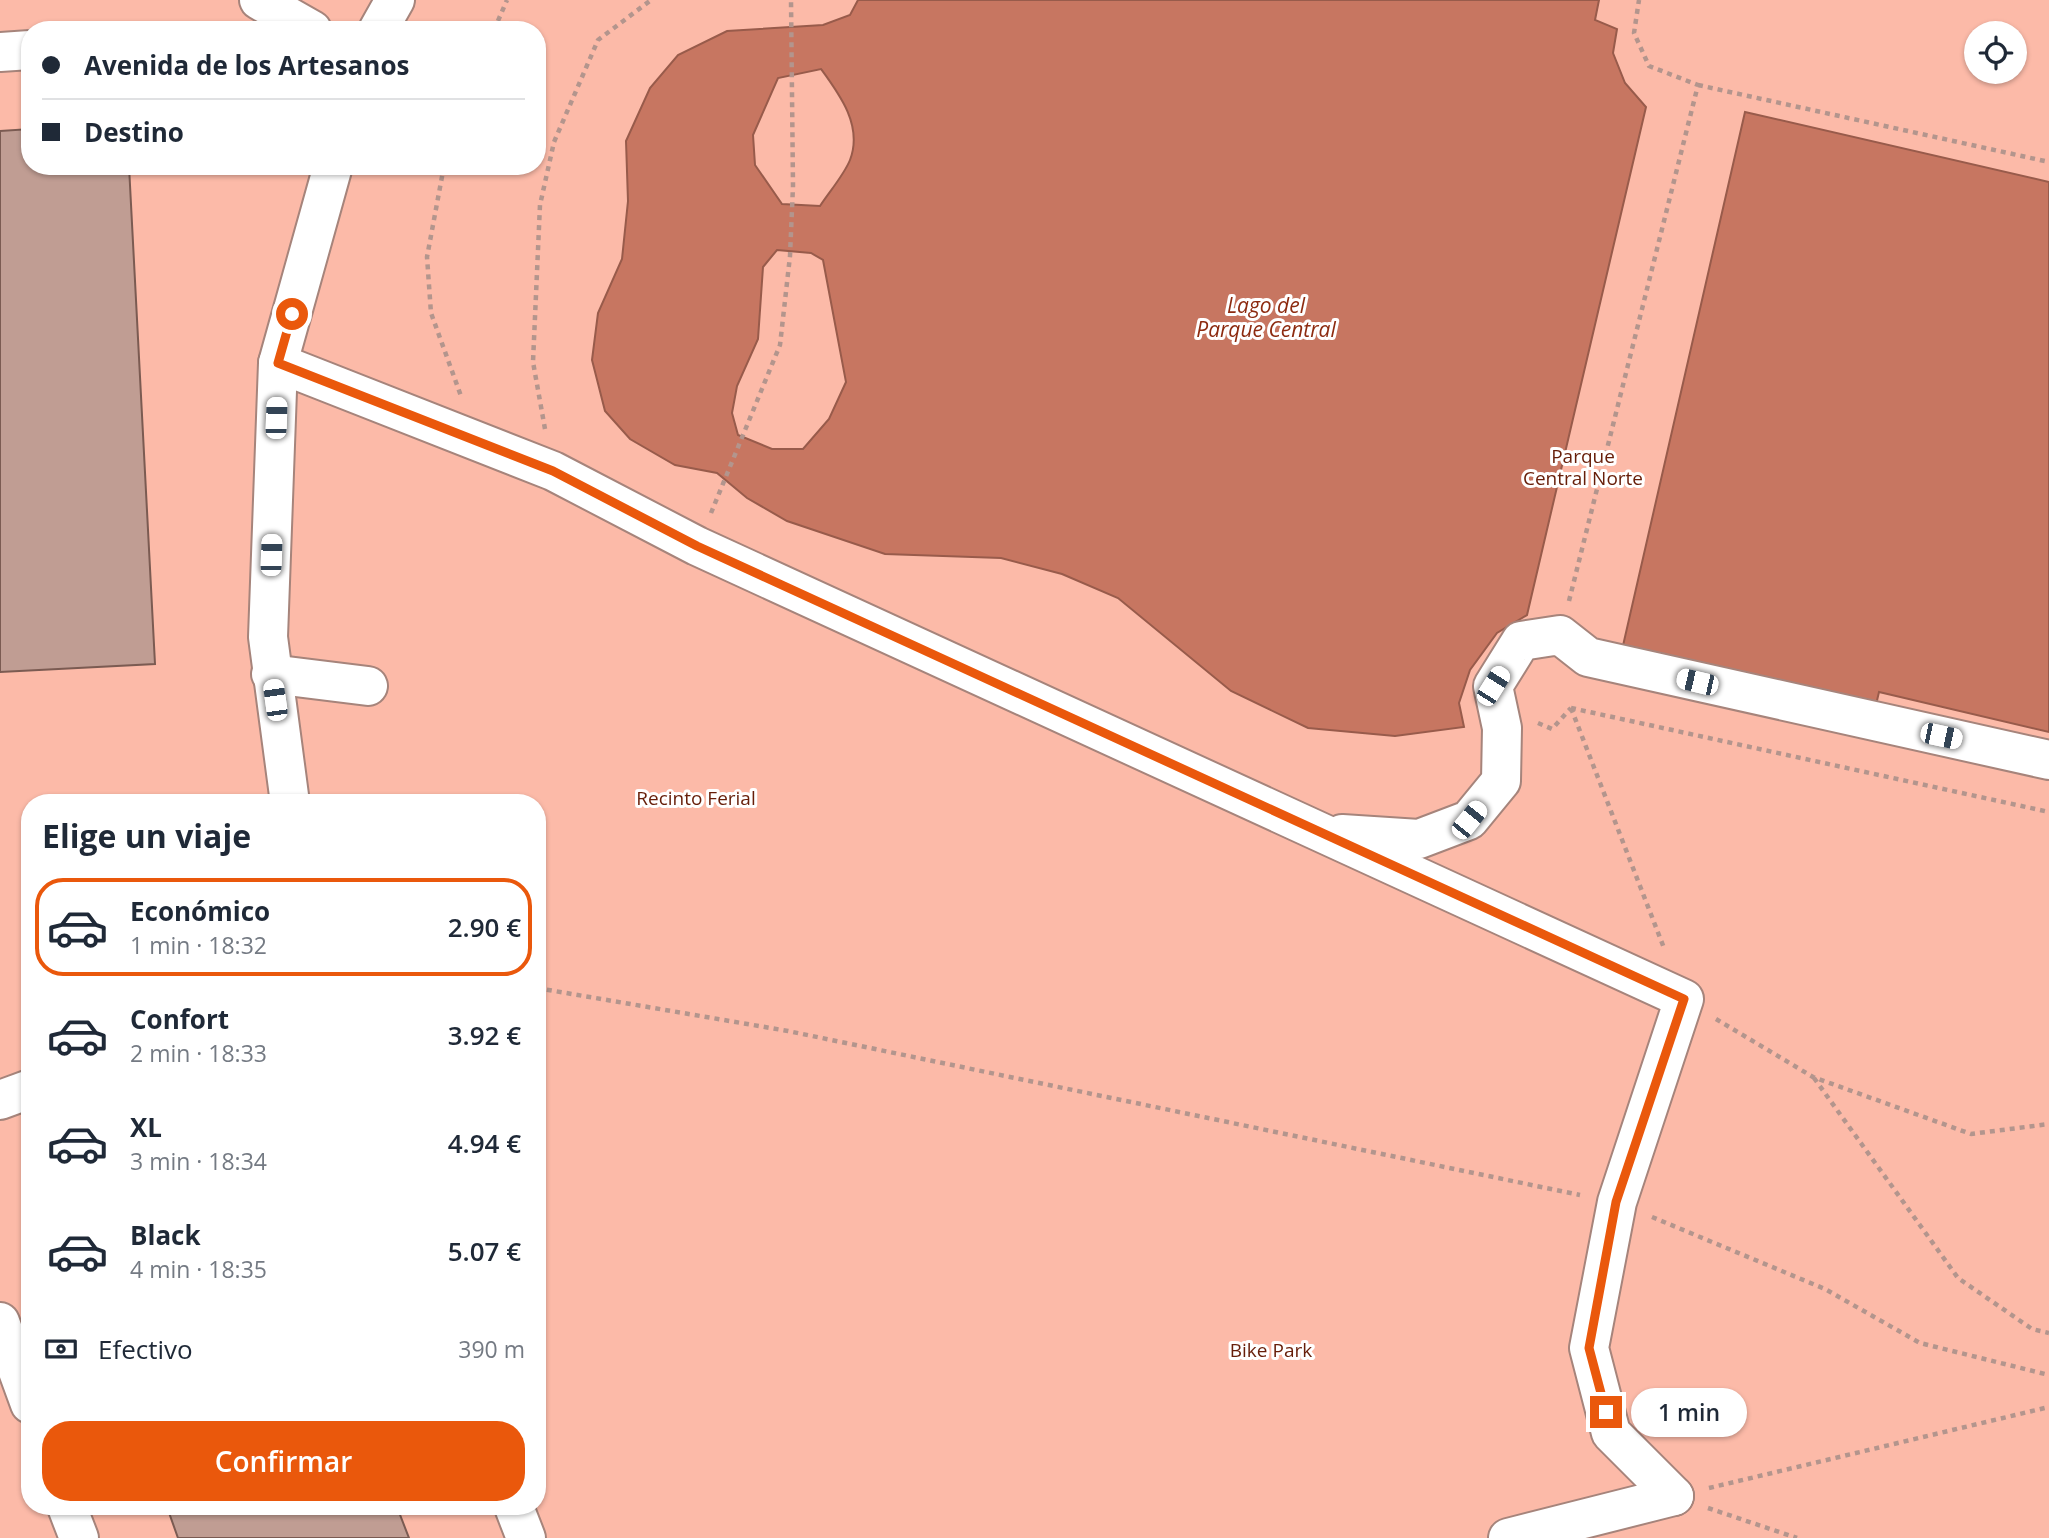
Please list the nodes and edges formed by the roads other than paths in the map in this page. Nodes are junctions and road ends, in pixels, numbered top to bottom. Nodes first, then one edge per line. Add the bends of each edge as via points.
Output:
1 (259, 0) edge
2 (395, 0) edge
3 (296, 21) edge
4 (383, 21) edge
5 (21, 51) edge
6 (0, 52) edge
7 (330, 175) edge
8 (278, 363) junction
9 (271, 674) junction
10 (368, 686) dead end
11 (2049, 760) edge
12 (289, 794) edge
13 (1318, 832) junction
14 (21, 1092) edge
15 (0, 1100) edge
16 (0, 1322) edge
17 (21, 1379) edge
18 (70, 1515) edge
19 (517, 1515) edge
20 (79, 1538) edge
21 (526, 1538) edge
22 (1508, 1538) edge

1 - 3 street
2 - 4 street
5 - 6 street
7 - 8 street
8 - 9 street via 268,637
8 - 13 street via 553,471 697,546
9 - 10 street
9 - 12 street
11 - 13 street via 1588,657 1560,635 1521,641 1493,686 1502,728 1501,781 1469,820 1419,839
13 - 22 street via 1684,999 1616,1202 1589,1348 1611,1433 1674,1496
14 - 15 street
16 - 17 street
18 - 20 street
19 - 21 street

